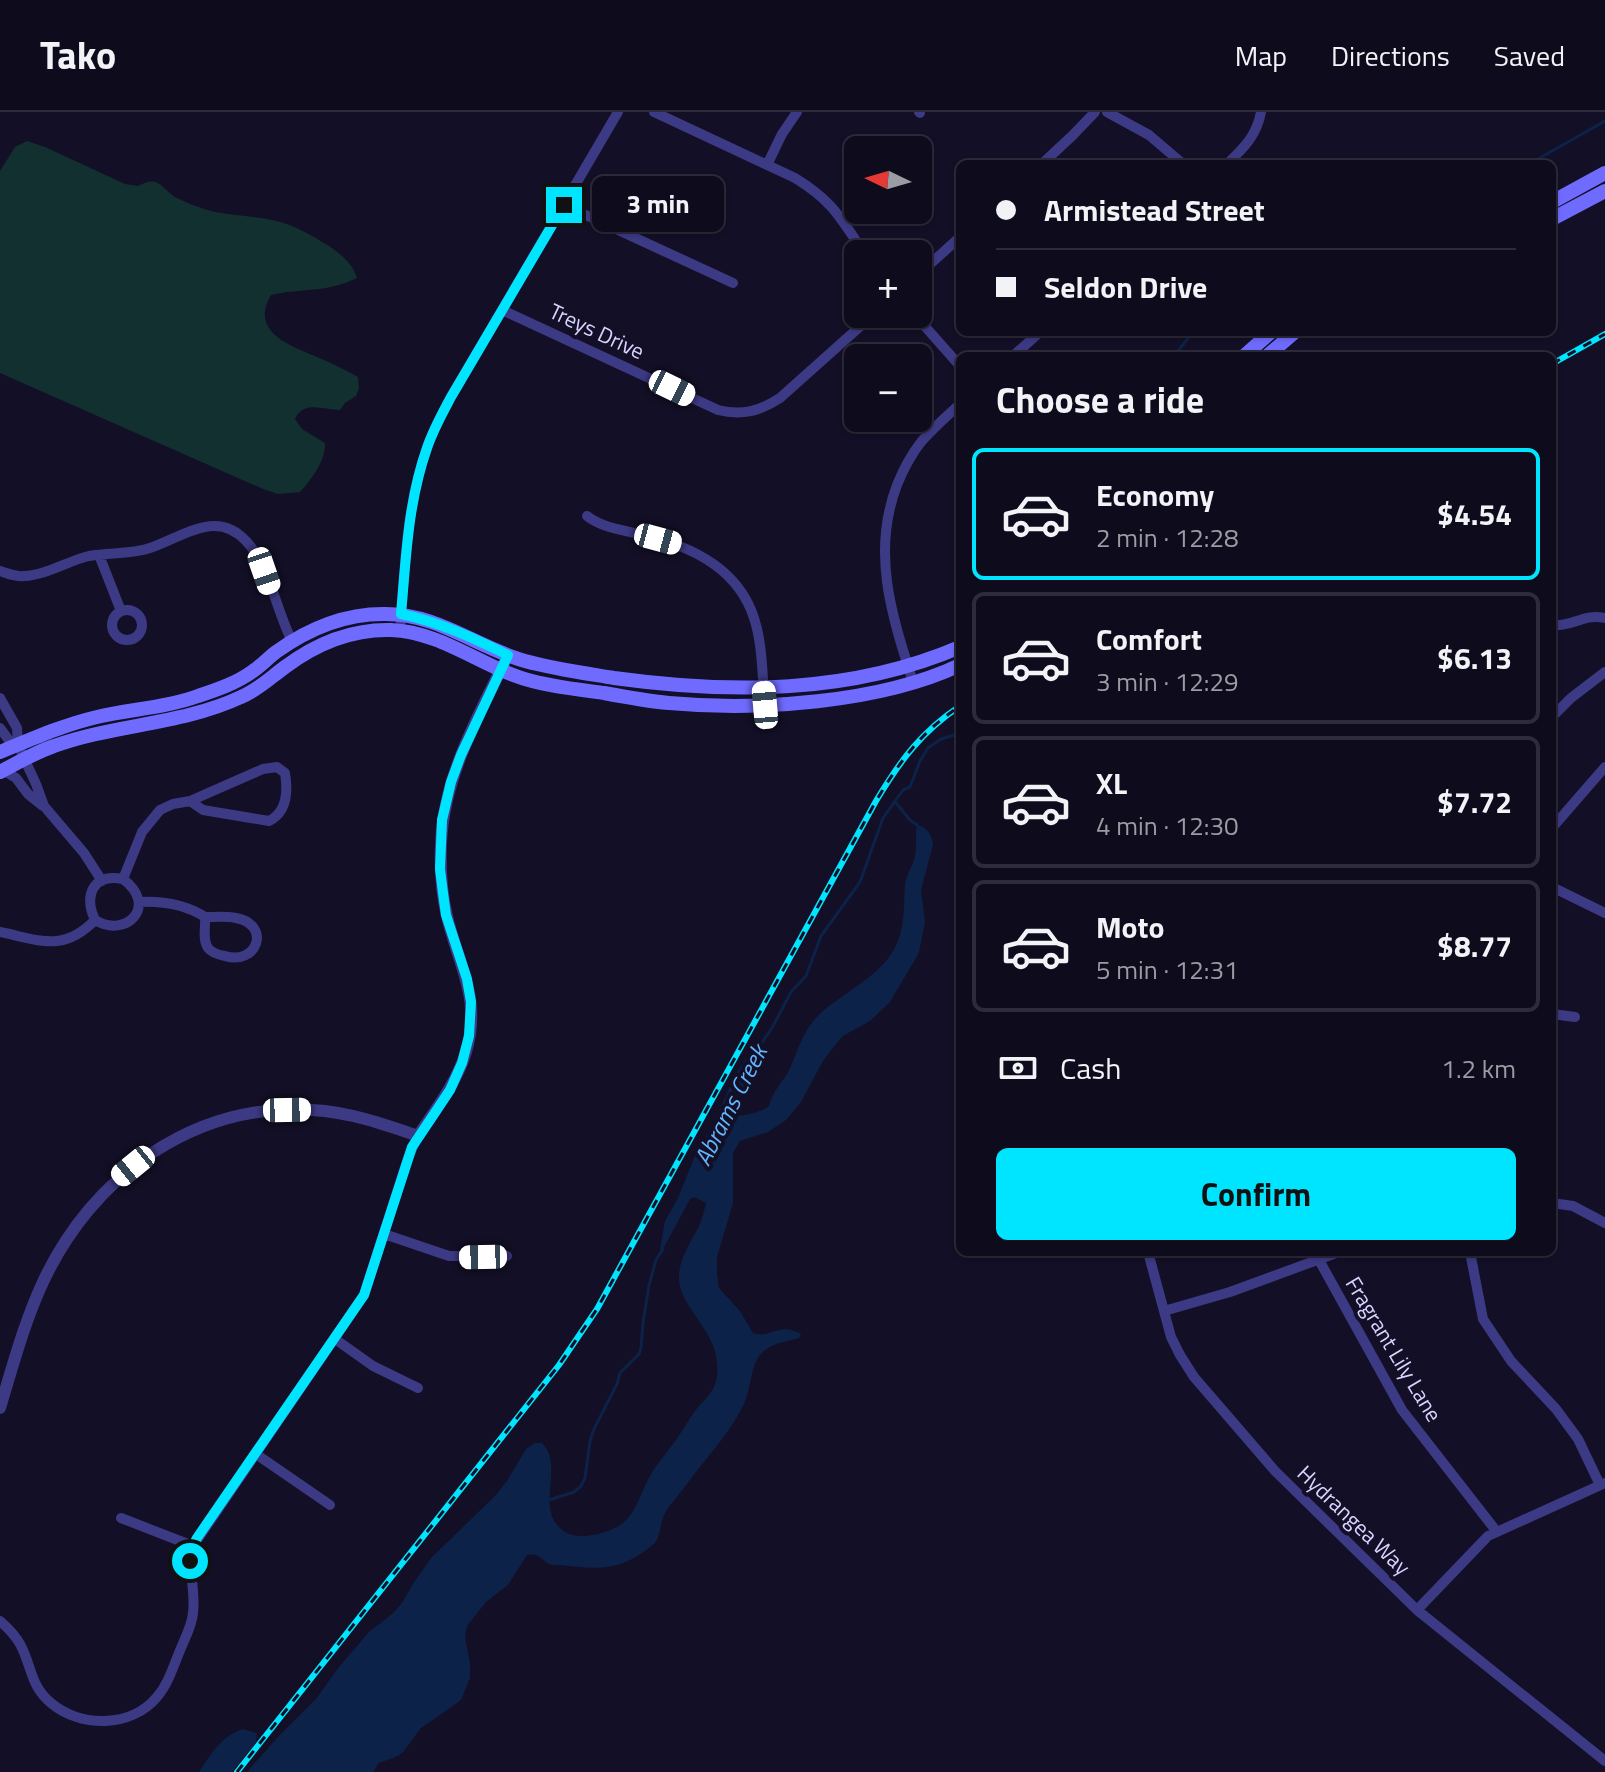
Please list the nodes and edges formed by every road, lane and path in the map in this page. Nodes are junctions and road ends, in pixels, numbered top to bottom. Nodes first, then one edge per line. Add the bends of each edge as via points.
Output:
1 (618, 112) edge
2 (654, 112) edge
3 (797, 112) edge
4 (1095, 112) edge
5 (1107, 112) edge
6 (1261, 112) edge
7 (1046, 160) edge
8 (1178, 160) edge
9 (1231, 160) edge
10 (767, 165) junction
11 (1603, 177) edge
12 (1605, 191) edge
13 (1556, 200) edge
14 (564, 205) junction
15 (1556, 217) edge
16 (856, 240) edge
17 (956, 241) edge
18 (932, 262) edge
19 (733, 283) dead end
20 (502, 310) junction
21 (858, 328) edge
22 (926, 328) edge
23 (1036, 336) edge
24 (1266, 336) edge
25 (1290, 336) edge
26 (1018, 352) edge
27 (1248, 352) edge
28 (1272, 352) edge
29 (956, 361) edge
30 (956, 408) edge
31 (587, 516) dead end
32 (99, 555) junction
33 (0, 571) edge
34 (121, 611) dead end
35 (401, 614) junction
36 (1605, 618) edge
37 (1556, 625) edge
38 (400, 631) junction
39 (292, 641) junction
40 (956, 648) edge
41 (508, 655) junction
42 (908, 665) junction
43 (956, 667) edge
44 (501, 670) junction
45 (1605, 672) edge
46 (913, 682) junction
47 (764, 688) junction
48 (0, 698) edge
49 (765, 705) junction
50 (1556, 713) edge
51 (0, 728) edge
52 (18, 745) junction
53 (0, 752) edge
54 (25, 760) junction
55 (1605, 767) edge
56 (2, 771) edge
57 (190, 801) junction
58 (44, 806) junction
59 (1556, 823) edge
60 (123, 879) junction
61 (102, 881) junction
62 (1556, 889) edge
63 (140, 902) junction
64 (1605, 913) edge
65 (205, 917) junction
66 (95, 920) junction
67 (0, 932) edge
68 (1556, 1015) edge
69 (1575, 1017) dead end
70 (418, 1136) junction
71 (1556, 1204) edge
72 (1605, 1223) edge
73 (384, 1234) junction
74 (507, 1256) dead end
75 (1149, 1256) edge
76 (1329, 1256) edge
77 (1471, 1256) edge
78 (1319, 1260) junction
79 (1164, 1311) junction
80 (335, 1339) junction
81 (418, 1388) dead end
82 (0, 1408) edge
83 (256, 1454) junction
84 (1602, 1484) edge
85 (330, 1505) dead end
86 (121, 1518) dead end
87 (1497, 1532) junction
88 (193, 1546) junction
89 (1417, 1610) junction
90 (0, 1621) edge
91 (1605, 1761) edge

1 - 14 street
2 - 10 street
3 - 10 street
4 - 7 street
5 - 8 street via 1149,135
6 - 9 street via 1255,133
10 - 16 street via 828,201
11 - 13 main road
12 - 15 main road
14 - 19 street
14 - 20 street
17 - 18 street
20 - 21 street, Treys Drive via 718,410 742,413 780,398
20 - 35 street via 427,446 409,522
22 - 29 street
23 - 26 street
24 - 27 main road
25 - 28 main road
30 - 42 street via 909,459 889,512 884,565
31 - 47 street via 603,526 687,548 724,573 741,591 754,619
32 - 33 street via 30,576
32 - 34 street
32 - 39 street via 148,549 201,526 227,528 245,539 259,558
35 - 38 street
35 - 39 main road via 345,618
35 - 41 main road via 447,626
36 - 37 street via 1589,616
38 - 44 main road via 435,639
38 - 54 main road via 336,638 305,653 259,689 211,710 53,746
39 - 52 main road via 244,677 195,698 72,724
40 - 42 main road
41 - 44 street
41 - 47 main road via 556,669 661,684
42 - 46 street
42 - 47 main road via 832,682
43 - 46 main road
44 - 49 main road via 534,682 649,700
44 - 70 street via 461,755 442,820 440,869 446,915 471,1002 469,1036 457,1076
45 - 50 street
46 - 49 main road via 845,697
47 - 49 street
48 - 52 street via 17,728
51 - 52 street
52 - 53 main road
52 - 54 street
54 - 56 main road
54 - 58 street
55 - 59 street
56 - 58 street
57 - 57 street via 263,769 277,767 285,773 285,801 269,821 203,810
57 - 60 street via 160,810 151,820
58 - 61 street
60 - 61 street
60 - 63 street
61 - 66 street via 90,898
62 - 64 street
63 - 65 street via 187,908
63 - 66 street via 124,924 109,926
65 - 65 street via 205,941 216,954 245,956 256,945 251,923
66 - 67 street via 65,941
68 - 69 street
70 - 73 street
70 - 82 street via 345,1114 287,1110 210,1124 141,1159 103,1193 56,1258 31,1309
71 - 72 street via 1573,1206
73 - 74 street via 456,1257
73 - 80 street via 364,1295
75 - 79 street, Hydrangea Way
76 - 78 street
77 - 84 street via 1483,1319 1511,1361 1578,1439
78 - 79 street
78 - 87 street, Fragrant Lily Lane via 1402,1410
79 - 89 street, Hydrangea Way via 1171,1337 1194,1377 1275,1471
80 - 81 street
80 - 83 street
83 - 85 street
83 - 88 street
84 - 87 street
86 - 88 street
87 - 89 street
88 - 90 street via 190,1627 163,1688 131,1716 95,1721 51,1704 38,1689 21,1645
89 - 91 street, Hydrangea Way

